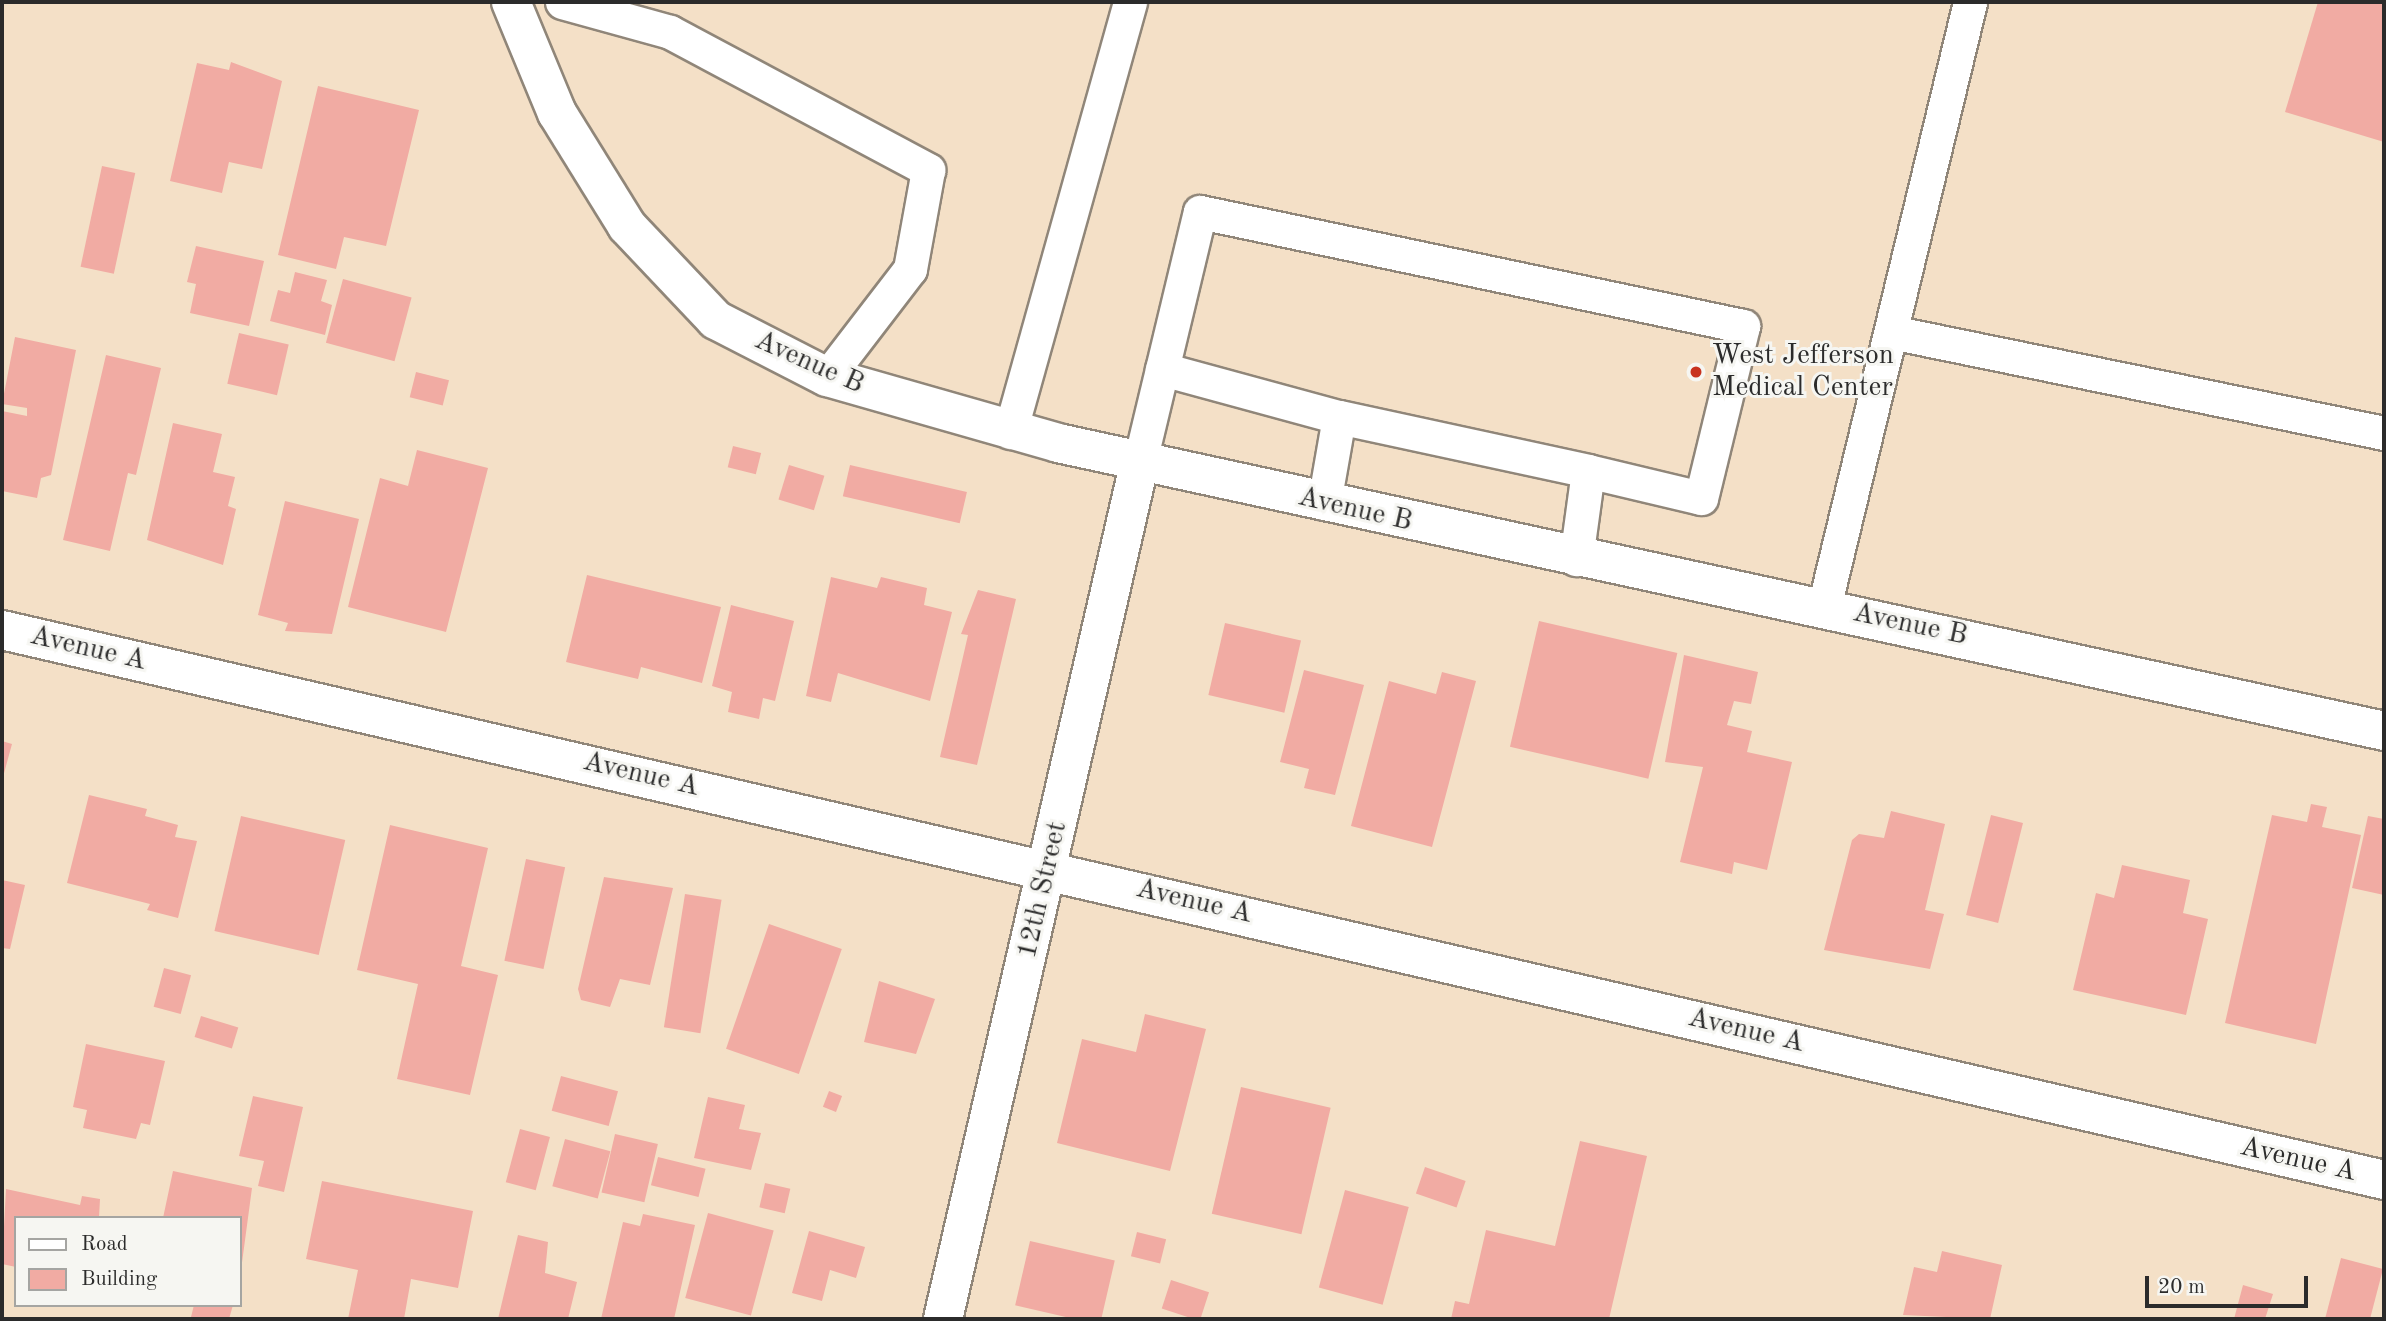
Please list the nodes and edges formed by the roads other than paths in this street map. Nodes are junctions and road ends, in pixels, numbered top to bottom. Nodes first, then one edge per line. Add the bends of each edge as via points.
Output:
1 (511, 2) edge
2 (562, 2) edge
3 (1130, 2) edge
4 (1970, 2) edge
5 (1891, 332) junction
6 (1162, 369) junction
7 (827, 377) junction
8 (1339, 417) junction
9 (1010, 432) junction
10 (2384, 433) edge
11 (1140, 461) junction
12 (1588, 471) junction
13 (1324, 503) junction
14 (1576, 559) junction
15 (1824, 607) junction
16 (2, 630) edge
17 (2384, 731) edge
18 (1049, 868) junction
19 (2384, 1180) edge
20 (943, 1319) edge

1 - 7 street, Avenue B via 557,113 627,226 716,320
2 - 7 lane via 670,32 928,170 910,269
3 - 9 lane
4 - 5 lane
5 - 10 lane
5 - 15 lane
6 - 8 lane
6 - 11 lane
6 - 12 lane via 1200,212 1743,326 1702,498
7 - 9 street, Avenue B
8 - 12 lane
8 - 13 lane
9 - 11 street, Avenue B
11 - 13 street, Avenue B
11 - 18 street, 12th Street
12 - 14 lane
13 - 14 street, Avenue B
14 - 15 street, Avenue B
15 - 17 street, Avenue B
16 - 18 street, Avenue A
18 - 19 street, Avenue A
18 - 20 street, 12th Street

